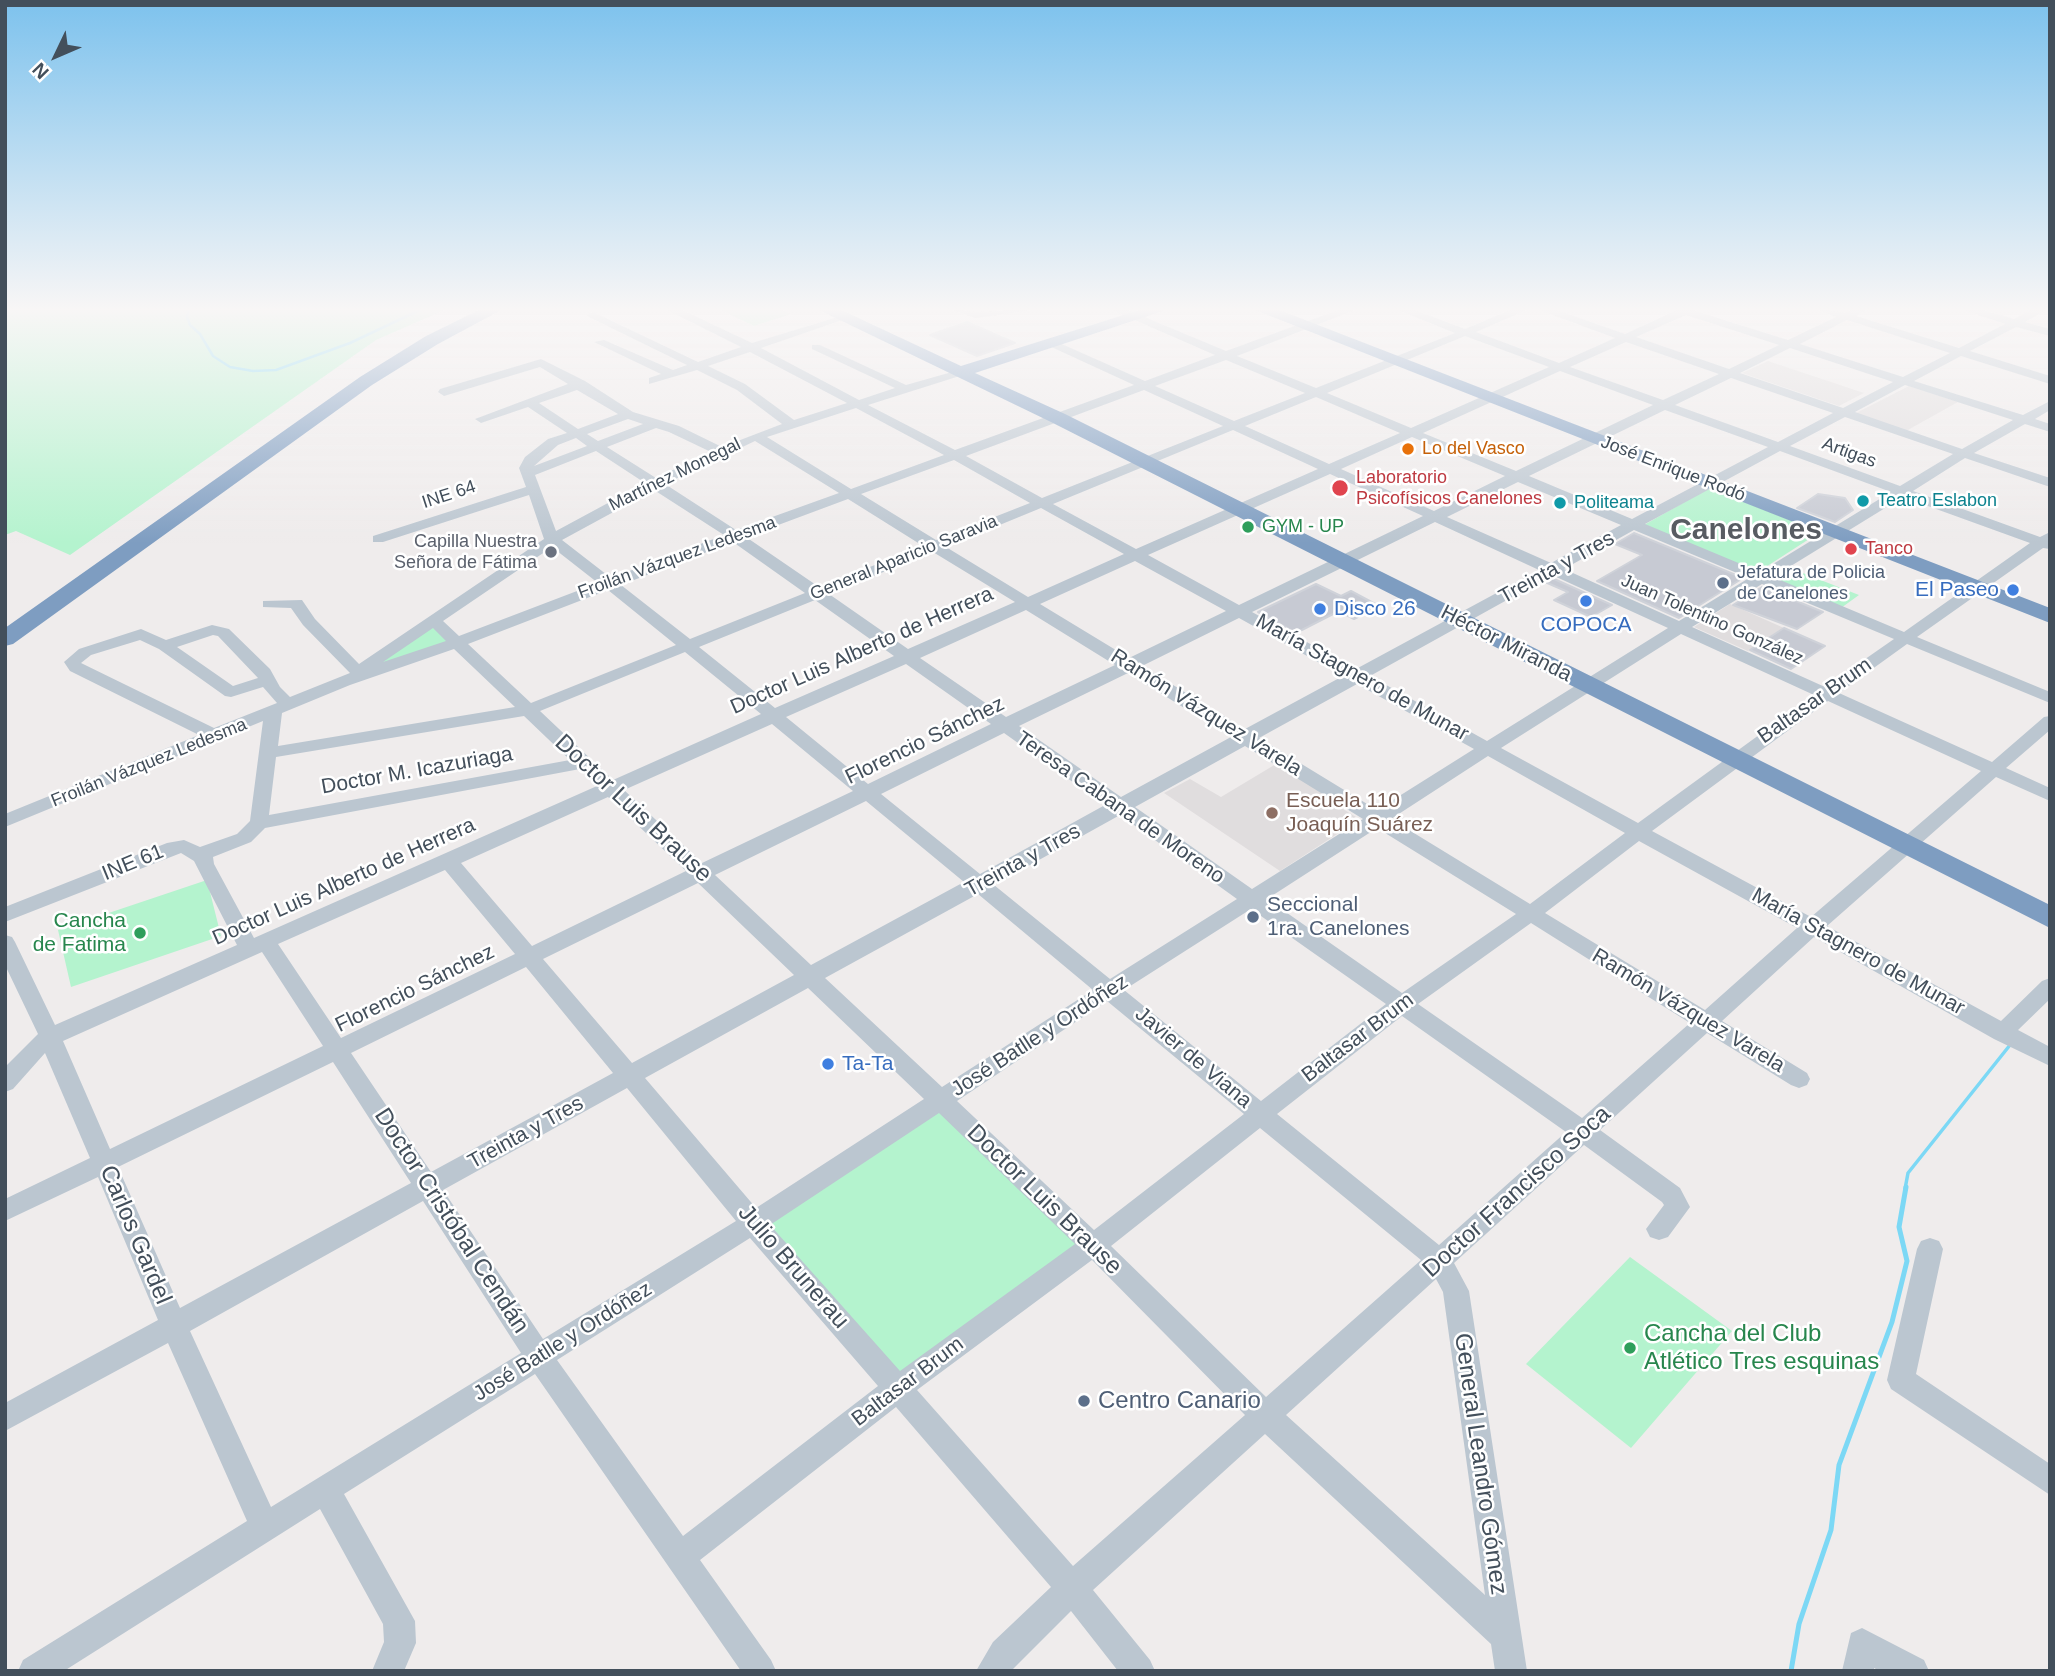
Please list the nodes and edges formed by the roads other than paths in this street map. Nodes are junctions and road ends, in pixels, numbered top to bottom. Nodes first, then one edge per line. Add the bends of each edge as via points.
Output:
1 (346, 386) edge
2 (359, 386) edge
3 (463, 386) edge
4 (575, 386) edge
5 (584, 386) edge
6 (739, 386) edge
7 (823, 386) edge
8 (900, 386) edge
9 (915, 386) edge
10 (996, 386) edge
11 (1139, 386) edge
12 (1145, 386) edge
13 (1301, 386) edge
14 (1330, 386) edge
15 (1459, 386) edge
16 (1516, 386) edge
17 (1614, 386) edge
18 (1701, 386) edge
19 (1768, 386) edge
20 (1893, 386) edge
21 (1919, 386) edge
22 (906, 389) junction
23 (444, 392) dead end
24 (1315, 392) junction
25 (1489, 398) junction
26 (530, 403) junction
27 (1664, 404) junction
28 (858, 405) junction
29 (2050, 405) edge
30 (1845, 412) junction
31 (628, 415) junction
32 (1058, 418) junction
33 (481, 419) dead end
34 (2025, 420) junction
35 (657, 423) junction
36 (792, 425) junction
37 (1233, 425) junction
38 (2050, 428) edge
39 (1412, 432) junction
40 (576, 433) junction
41 (756, 436) junction
42 (1594, 438) junction
43 (597, 446) junction
44 (1779, 446) junction
45 (721, 452) junction
46 (1964, 453) junction
47 (956, 456) junction
48 (1146, 462) junction
49 (1330, 469) junction
50 (528, 473) junction
51 (1517, 476) junction
52 (655, 483) junction
53 (1709, 483) junction
54 (2050, 483) edge
55 (533, 489) junction
56 (1903, 491) junction
57 (853, 494) junction
58 (1042, 503) junction
59 (1239, 509) junction
60 (1436, 517) junction
61 (1635, 525) junction
62 (1835, 532) junction
63 (735, 536) junction
64 (378, 539) dead end
65 (552, 540) junction
66 (2047, 541) edge
67 (936, 545) junction
68 (1136, 554) junction
69 (1344, 562) junction
70 (1553, 569) junction
71 (1760, 578) junction
72 (610, 583) junction
73 (1977, 587) junction
74 (816, 593) junction
75 (1028, 602) junction
76 (269, 604) dead end
77 (1242, 611) junction
78 (2050, 616) edge
79 (5, 618) edge
80 (433, 620) junction
81 (1461, 621) junction
82 (1680, 627) junction
83 (1905, 638) junction
84 (5, 639) edge
85 (456, 643) junction
86 (684, 645) junction
87 (164, 646) junction
88 (905, 656) junction
89 (1131, 666) junction
90 (351, 677) junction
91 (1360, 677) junction
92 (268, 680) junction
93 (1587, 685) junction
94 (1827, 693) junction
95 (2050, 698) edge
96 (281, 709) junction
97 (527, 710) junction
98 (771, 715) junction
99 (2050, 721) edge
100 (1006, 727) junction
101 (215, 736) junction
102 (1248, 738) junction
103 (1490, 748) junction
104 (267, 753) junction
105 (1734, 758) junction
106 (584, 763) junction
107 (1993, 769) junction
108 (612, 790) junction
109 (868, 794) junction
110 (2050, 795) edge
111 (1120, 808) junction
112 (1378, 819) junction
113 (5, 821) edge
114 (259, 823) junction
115 (1641, 832) junction
116 (1906, 846) junction
117 (201, 854) junction
118 (449, 861) junction
119 (703, 874) junction
120 (980, 884) junction
121 (1251, 900) junction
122 (1530, 914) junction
123 (5, 915) edge
124 (2050, 918) edge
125 (1812, 927) junction
126 (5, 942) edge
127 (258, 945) junction
128 (531, 958) junction
129 (811, 977) junction
130 (2050, 986) edge
131 (1110, 989) junction
132 (1402, 1004) junction
133 (1706, 1022) junction
134 (2002, 1033) junction
135 (50, 1037) junction
136 (339, 1051) junction
137 (2050, 1058) edge
138 (630, 1076) junction
139 (1799, 1079) dead end
140 (5, 1083) edge
141 (941, 1101) junction
142 (1259, 1113) junction
143 (1585, 1133) junction
144 (104, 1164) junction
145 (429, 1185) junction
146 (5, 1211) edge
147 (753, 1223) junction
148 (1659, 1229) dead end
149 (1093, 1245) junction
150 (1930, 1249) dead end
151 (1440, 1261) junction
152 (174, 1326) junction
153 (540, 1358) junction
154 (898, 1388) junction
155 (1267, 1417) junction
156 (5, 1418) edge
157 (2050, 1481) edge
158 (325, 1489) junction
159 (265, 1527) junction
160 (680, 1557) junction
161 (1072, 1588) junction
162 (1504, 1634) junction
163 (34, 1671) edge
164 (388, 1671) edge
165 (760, 1671) edge
166 (992, 1671) edge
167 (1139, 1671) edge
168 (1511, 1671) edge
169 (1858, 1671) edge
170 (1913, 1671) edge

1 - 79 highway
2 - 84 highway
3 - 23 street
4 - 26 street
5 - 31 street
6 - 36 street
7 - 28 street, María Stagnero de Munar
8 - 22 street
9 - 22 street, Martínez Monegal
10 - 32 highway, Héctor Miranda
11 - 32 street, Froilán Vázquez Ledesma
12 - 37 street, Juan Tolentino González
13 - 24 street
14 - 24 street, General Aparicio Saravia
15 - 25 highway, José Enrique Rodó
16 - 25 street, Doctor Luis Alberto de Herrera
17 - 27 street, Artigas
18 - 27 street, Florencio Sánchez
19 - 30 street
20 - 30 street, Treinta y Tres
21 - 34 street
22 - 28 street, Martínez Monegal
24 - 37 street, General Aparicio Saravia
24 - 39 street
25 - 39 street, Doctor Luis Alberto de Herrera
25 - 42 highway, José Enrique Rodó
26 - 33 street
26 - 40 street, Teresa Cabana de Moreno
27 - 42 street, Florencio Sánchez
27 - 44 street, Artigas
28 - 36 street, Martínez Monegal
28 - 47 street, María Stagnero de Munar
29 - 34 street, José Batlle y Ordóñez
30 - 44 street, Treinta y Tres
30 - 46 street
31 - 35 street
31 - 40 street
32 - 47 street, Froilán Vázquez Ledesma
32 - 48 highway, Héctor Miranda
34 - 38 street
34 - 46 street, José Batlle y Ordóñez
35 - 43 street
35 - 45 street
36 - 41 street, Martínez Monegal
37 - 48 street, General Aparicio Saravia
37 - 49 street, Juan Tolentino González
39 - 49 street, Doctor Luis Alberto de Herrera
39 - 51 street
40 - 43 street, Teresa Cabana de Moreno
40 - 50 street via 537,454 530,460
41 - 45 street, Martínez Monegal
41 - 57 street, Ramón Vázquez Varela
42 - 51 street, Florencio Sánchez
42 - 53 highway, José Enrique Rodó
43 - 50 street
43 - 52 street, Teresa Cabana de Moreno
44 - 53 street, Treinta y Tres
44 - 56 street, Artigas
45 - 52 street, Martínez Monegal
46 - 54 street
46 - 56 street, José Batlle y Ordóñez
47 - 57 street, Froilán Vázquez Ledesma
47 - 58 street, María Stagnero de Munar
48 - 58 street, General Aparicio Saravia
48 - 59 highway, Héctor Miranda
49 - 59 street, Doctor Luis Alberto de Herrera
49 - 60 street, Juan Tolentino González
50 - 55 street
51 - 60 street, Florencio Sánchez
51 - 61 street
52 - 63 street, Teresa Cabana de Moreno
52 - 65 street, Martínez Monegal
53 - 61 street, Treinta y Tres
53 - 62 highway, José Enrique Rodó
55 - 64 street, INE 64
55 - 65 street
56 - 62 street, José Batlle y Ordóñez
56 - 66 street, Artigas
57 - 63 street, Froilán Vázquez Ledesma
57 - 67 street, Ramón Vázquez Varela
58 - 67 street, General Aparicio Saravia
58 - 68 street, María Stagnero de Munar
59 - 68 street, Doctor Luis Alberto de Herrera
59 - 69 highway, Héctor Miranda
60 - 69 street, Florencio Sánchez
60 - 70 street, Juan Tolentino González
61 - 70 street, Treinta y Tres
61 - 71 street
62 - 71 street, José Batlle y Ordóñez
62 - 73 highway, José Enrique Rodó
63 - 72 street, Froilán Vázquez Ledesma
63 - 74 street, Teresa Cabana de Moreno
65 - 72 street, Javier de Viana
65 - 80 street, Martínez Monegal
66 - 73 street, Baltasar Brum
67 - 74 street, General Aparicio Saravia
67 - 75 street, Ramón Vázquez Varela
68 - 75 street, Doctor Luis Alberto de Herrera
68 - 77 street, María Stagnero de Munar
69 - 77 street, Florencio Sánchez
69 - 81 highway, Héctor Miranda
70 - 81 street, Treinta y Tres
70 - 82 street, Juan Tolentino González
71 - 82 street, José Batlle y Ordóñez
71 - 83 street
72 - 85 street, Froilán Vázquez Ledesma
72 - 86 street, Javier de Viana
73 - 78 highway, José Enrique Rodó
73 - 83 street, Baltasar Brum
74 - 86 street, General Aparicio Saravia
74 - 88 street, Teresa Cabana de Moreno
75 - 88 street, Doctor Luis Alberto de Herrera
75 - 89 street, Ramón Vázquez Varela
76 - 90 street via 296,603
77 - 89 street, Florencio Sánchez
77 - 91 street, María Stagnero de Munar
80 - 85 street, Doctor Luis Brause
80 - 90 street, Martínez Monegal
81 - 91 street, Treinta y Tres
81 - 93 highway, Héctor Miranda
82 - 93 street, José Batlle y Ordóñez
82 - 94 street, Juan Tolentino González
83 - 94 street, Baltasar Brum
83 - 95 street
85 - 90 street, Froilán Vázquez Ledesma
85 - 97 street, Doctor Luis Brause
86 - 97 street, General Aparicio Saravia
86 - 98 street, Javier de Viana
87 - 92 street via 230,692
87 - 92 street via 218,630
87 - 101 street via 148,635 135,635 85,652 72,662
88 - 98 street, Doctor Luis Alberto de Herrera
88 - 100 street, Teresa Cabana de Moreno
89 - 100 street, Florencio Sánchez
89 - 102 street, Ramón Vázquez Varela
90 - 96 street, Froilán Vázquez Ledesma
91 - 102 street, Treinta y Tres
91 - 103 street, María Stagnero de Munar
92 - 96 street
93 - 103 street, José Batlle y Ordóñez
93 - 105 highway, Héctor Miranda
94 - 105 street, Baltasar Brum
94 - 107 street, Juan Tolentino González
96 - 101 street, Froilán Vázquez Ledesma
96 - 104 street
97 - 104 street, General Aparicio Saravia
97 - 106 street, Doctor Luis Brause
98 - 108 street, Doctor Luis Alberto de Herrera
98 - 109 street, Javier de Viana
99 - 107 street, Doctor Francisco Soca
100 - 109 street, Florencio Sánchez
100 - 111 street, Teresa Cabana de Moreno
101 - 113 street, Froilán Vázquez Ledesma
102 - 111 street, Treinta y Tres
102 - 112 street, Ramón Vázquez Varela
103 - 112 street, José Batlle y Ordóñez
103 - 115 street, María Stagnero de Munar
104 - 114 street
105 - 115 street, Baltasar Brum
105 - 116 highway, Héctor Miranda
106 - 108 street, Doctor Luis Brause
106 - 114 street, Doctor M. Icazuriaga
107 - 110 street, Juan Tolentino González
107 - 116 street, Doctor Francisco Soca
108 - 118 street, Doctor Luis Alberto de Herrera
108 - 119 street, Doctor Luis Brause
109 - 119 street, Florencio Sánchez
109 - 120 street, Javier de Viana
111 - 120 street, Treinta y Tres
111 - 121 street, Teresa Cabana de Moreno
112 - 121 street, José Batlle y Ordóñez
112 - 122 street, Ramón Vázquez Varela
114 - 117 street, Doctor M. Icazuriaga via 235,843
115 - 122 street, Baltasar Brum
115 - 125 street, María Stagnero de Munar
116 - 124 highway, Héctor Miranda
116 - 125 street, Doctor Francisco Soca
117 - 123 street, INE 61 via 189,847 174,847
117 - 127 street
118 - 127 street, Doctor Luis Alberto de Herrera
118 - 128 street, Julio Brunerau
119 - 128 street, Florencio Sánchez
119 - 129 street, Doctor Luis Brause
120 - 129 street, Treinta y Tres
120 - 131 street, Javier de Viana
121 - 131 street, José Batlle y Ordóñez
121 - 132 street, Teresa Cabana de Moreno
122 - 132 street, Baltasar Brum
122 - 133 street, Ramón Vázquez Varela
125 - 133 street, Doctor Francisco Soca
125 - 134 street, María Stagnero de Munar
126 - 135 street, Carlos Gardel
127 - 135 street, Doctor Luis Alberto de Herrera
127 - 136 street, Doctor Cristóbal Cendán
128 - 136 street, Florencio Sánchez
128 - 138 street, Julio Brunerau
129 - 138 street, Treinta y Tres
129 - 141 street, Doctor Luis Brause
130 - 134 street
131 - 141 street, José Batlle y Ordóñez
131 - 142 street, Javier de Viana
132 - 142 street, Baltasar Brum
132 - 143 street, Teresa Cabana de Moreno
133 - 139 street, Ramón Vázquez Varela
133 - 143 street, Doctor Francisco Soca
134 - 137 street, María Stagnero de Munar
135 - 140 street, Doctor Luis Alberto de Herrera
135 - 144 street, Carlos Gardel
136 - 144 street, Florencio Sánchez
136 - 145 street, Doctor Cristóbal Cendán
138 - 145 street, Treinta y Tres
138 - 147 street, Julio Brunerau
141 - 147 street, José Batlle y Ordóñez
141 - 149 street, Doctor Luis Brause
142 - 149 street, Baltasar Brum
142 - 151 street, Javier de Viana
143 - 148 street, Teresa Cabana de Moreno via 1671,1195 1678,1207
143 - 151 street, Doctor Francisco Soca
144 - 146 street, Florencio Sánchez
144 - 152 street, Carlos Gardel
145 - 152 street, Treinta y Tres
145 - 153 street, Doctor Cristóbal Cendán
147 - 153 street, José Batlle y Ordóñez
147 - 154 street, Julio Brunerau
149 - 154 street, Baltasar Brum
149 - 155 street, Doctor Luis Brause
150 - 157 street via 1901,1380
151 - 155 street, Doctor Francisco Soca
151 - 162 street, General Leandro Gómez via 1456,1291
152 - 156 street, Treinta y Tres
152 - 159 street, Carlos Gardel
153 - 158 street, José Batlle y Ordóñez
153 - 160 street, Doctor Cristóbal Cendán
154 - 160 street, Baltasar Brum
154 - 161 street, Julio Brunerau
155 - 161 street, Doctor Francisco Soca
155 - 162 street, Doctor Luis Brause
158 - 159 street, José Batlle y Ordóñez
158 - 164 street via 399,1621 400,1643
159 - 163 street, José Batlle y Ordóñez
160 - 165 street, Doctor Cristóbal Cendán
161 - 166 street, Doctor Francisco Soca via 1004,1653
161 - 167 street, Julio Brunerau
162 - 168 street, General Leandro Gómez
169 - 170 street via 1862,1644

